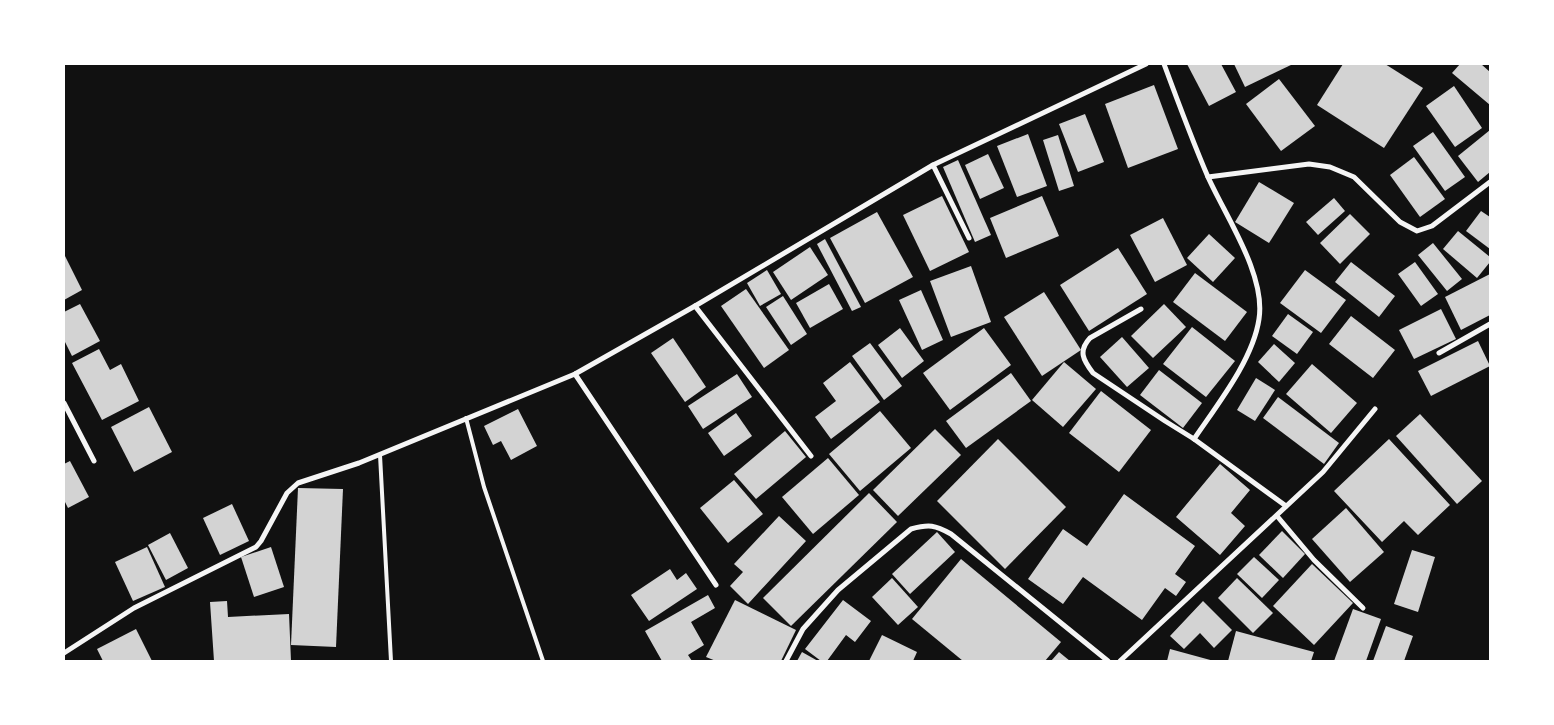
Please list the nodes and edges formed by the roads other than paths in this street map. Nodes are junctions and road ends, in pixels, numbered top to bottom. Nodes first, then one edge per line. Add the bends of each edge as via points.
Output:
1 (1146, 64) edge
2 (1164, 64) edge
3 (934, 165) junction
4 (1208, 177) junction
5 (1490, 182) edge
6 (969, 238) dead end
7 (695, 306) junction
8 (1141, 309) dead end
9 (1490, 324) edge
10 (1439, 353) dead end
11 (575, 374) junction
12 (64, 403) edge
13 (1375, 409) dead end
14 (466, 418) junction
15 (1194, 439) junction
16 (380, 455) junction
17 (811, 456) dead end
18 (94, 461) dead end
19 (1286, 506) junction
20 (1277, 516) junction
21 (716, 585) dead end
22 (1363, 608) dead end
23 (64, 653) edge
24 (391, 661) edge
25 (543, 661) edge
26 (786, 661) edge
27 (1108, 661) edge
28 (1120, 661) edge

1 - 3 street
2 - 4 street
3 - 6 street
3 - 7 street
4 - 5 street via 1309,164 1330,167 1354,177 1400,222 1416,231 1432,226
4 - 15 street via 1253,268 1260,318 1248,354
7 - 11 street
7 - 17 street
8 - 15 street via 1090,338 1084,345 1086,364 1093,373
9 - 10 street
11 - 14 street
11 - 21 street
12 - 18 street
13 - 19 street via 1323,472
14 - 16 street
14 - 25 lane via 484,486
15 - 19 street
16 - 23 street via 298,483 287,493 256,547 134,608
16 - 24 lane
19 - 20 street
20 - 22 street via 1314,560
20 - 28 street
26 - 27 street via 803,629 838,590 911,529 925,526 938,526 951,534

